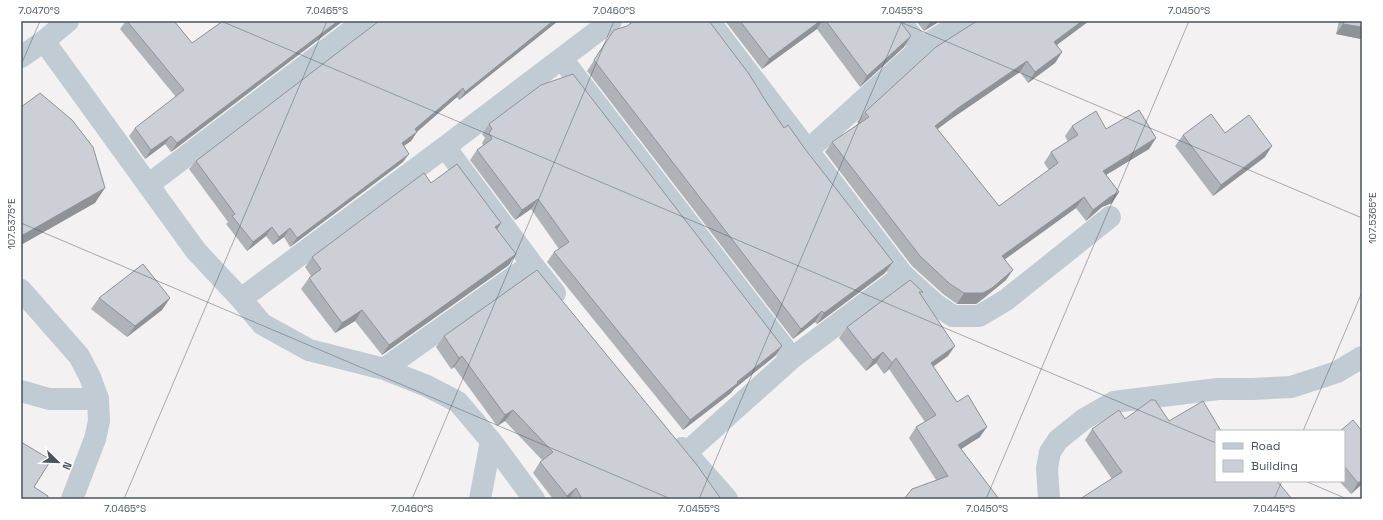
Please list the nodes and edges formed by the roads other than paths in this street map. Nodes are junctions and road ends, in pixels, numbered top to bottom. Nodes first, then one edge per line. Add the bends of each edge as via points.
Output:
1 (68, 21) edge
2 (364, 21) edge
3 (611, 21) edge
4 (709, 21) edge
5 (900, 21) edge
6 (963, 21) edge
7 (44, 41) junction
8 (921, 48) junction
9 (21, 57) edge
10 (562, 59) junction
11 (445, 148) junction
12 (807, 151) junction
13 (148, 185) junction
14 (1110, 217) dead end
15 (532, 264) junction
16 (903, 275) junction
17 (21, 290) edge
18 (241, 299) junction
19 (567, 307) edge
20 (1362, 357) edge
21 (792, 358) junction
22 (384, 368) junction
23 (21, 392) edge
24 (98, 400) junction
25 (671, 435) edge
26 (491, 441) junction
27 (686, 453) junction
28 (72, 499) edge
29 (480, 499) edge
30 (534, 499) edge
31 (727, 499) edge
32 (1049, 499) edge

1 - 7 street
2 - 13 street
3 - 10 street
4 - 12 street
5 - 8 street
6 - 8 street
7 - 9 street
7 - 13 street
8 - 12 street
10 - 11 street
10 - 21 street
11 - 15 street
11 - 18 street
12 - 16 street
13 - 18 street via 196,252
14 - 16 street via 1006,300 979,316 953,316 935,304
15 - 19 street
15 - 22 street
16 - 21 street
17 - 24 street via 79,356 90,376
18 - 22 street via 262,324 309,350
20 - 32 street via 1337,372 1291,387 1218,389 1114,402 1084,419 1058,440 1050,452 1047,468
21 - 27 street
22 - 26 street via 458,402
23 - 24 street via 49,399
24 - 28 street via 99,421 95,440
25 - 27 street
26 - 29 street
26 - 30 street
27 - 31 street

